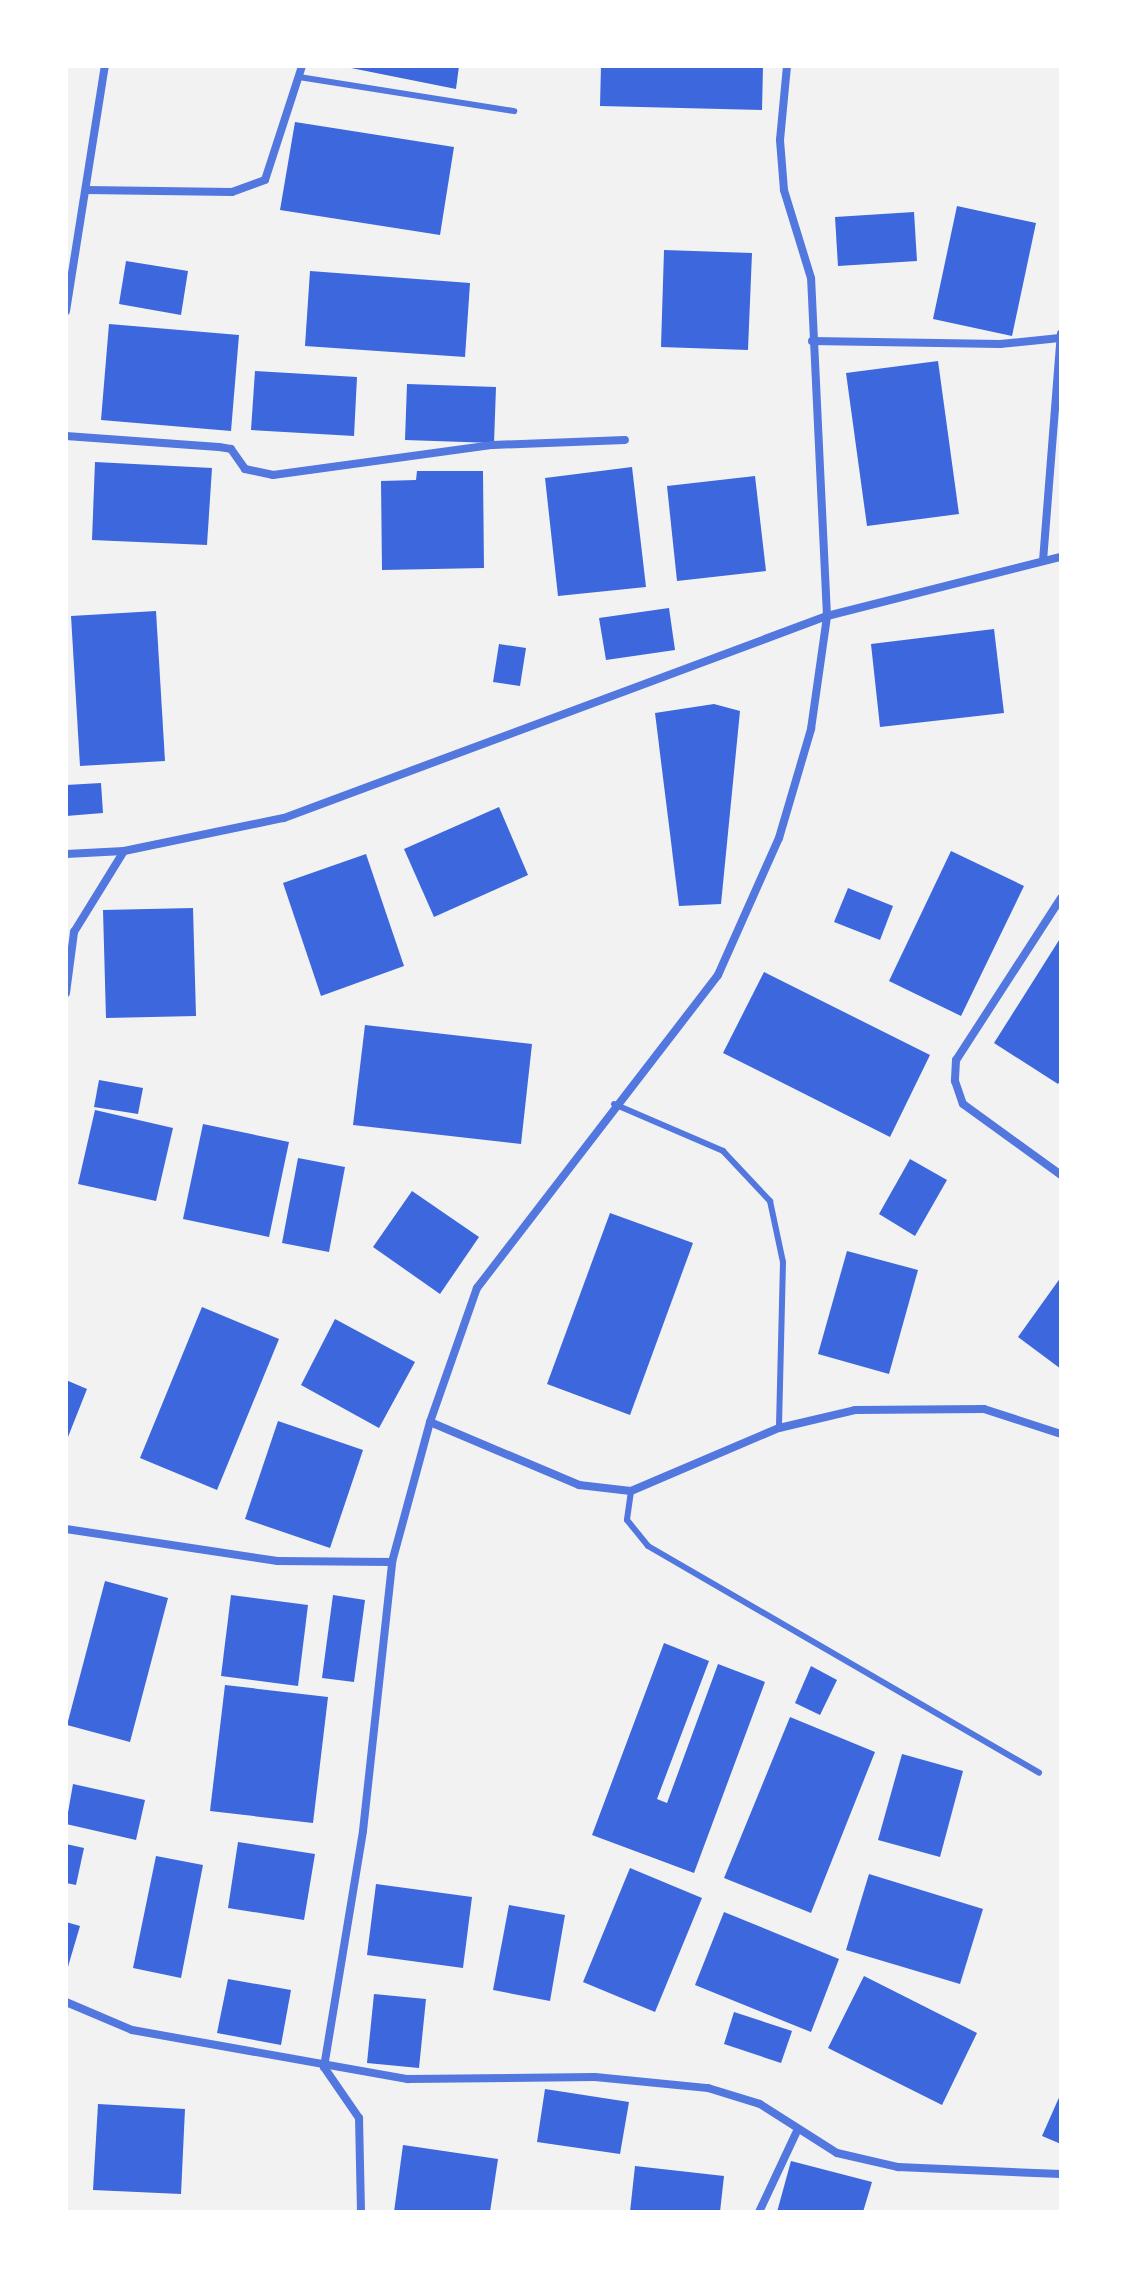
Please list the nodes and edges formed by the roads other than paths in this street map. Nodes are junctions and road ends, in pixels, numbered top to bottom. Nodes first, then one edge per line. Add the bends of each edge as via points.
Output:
1 (105, 66) edge
2 (302, 66) edge
3 (787, 66) edge
4 (299, 77) junction
5 (514, 111) dead end
6 (86, 190) junction
7 (66, 311) edge
8 (1061, 336) edge
9 (812, 341) junction
10 (66, 436) edge
11 (625, 440) dead end
12 (1061, 557) edge
13 (1043, 561) junction
14 (827, 616) junction
15 (124, 851) junction
16 (66, 854) edge
17 (1061, 898) edge
18 (66, 993) edge
19 (614, 1104) junction
20 (1061, 1175) edge
21 (430, 1422) junction
22 (779, 1428) junction
23 (1061, 1434) edge
24 (631, 1491) junction
25 (66, 1529) edge
26 (392, 1562) junction
27 (1039, 1773) dead end
28 (66, 2002) edge
29 (324, 2067) junction
30 (796, 2133) junction
31 (1061, 2174) edge
32 (361, 2212) edge
33 (759, 2212) edge

1 - 6 street
2 - 4 street
3 - 9 street via 780,140 784,190 811,278
4 - 5 lane
4 - 6 street via 265,180 232,192
6 - 7 street
8 - 9 street via 1000,344
8 - 13 street
9 - 14 street
10 - 11 street via 231,449 245,469 273,475 493,445
12 - 13 street
13 - 14 street
14 - 15 street via 284,818
14 - 19 street via 811,729 779,838 718,975
15 - 16 street
15 - 18 street via 74,932
17 - 20 street via 956,1060 955,1081 963,1104
19 - 21 street via 477,1288
19 - 22 lane via 723,1151 770,1201 783,1262
21 - 24 street via 579,1485
21 - 26 street
22 - 23 street via 855,1410 984,1409
22 - 24 street
24 - 27 lane via 627,1520 648,1546
25 - 26 street via 278,1561
26 - 29 street via 363,1831
28 - 29 street via 132,2030
29 - 30 street via 408,2079 595,2077 708,2088 760,2104
29 - 32 street via 359,2118
30 - 31 street via 837,2153 898,2167
30 - 33 street

